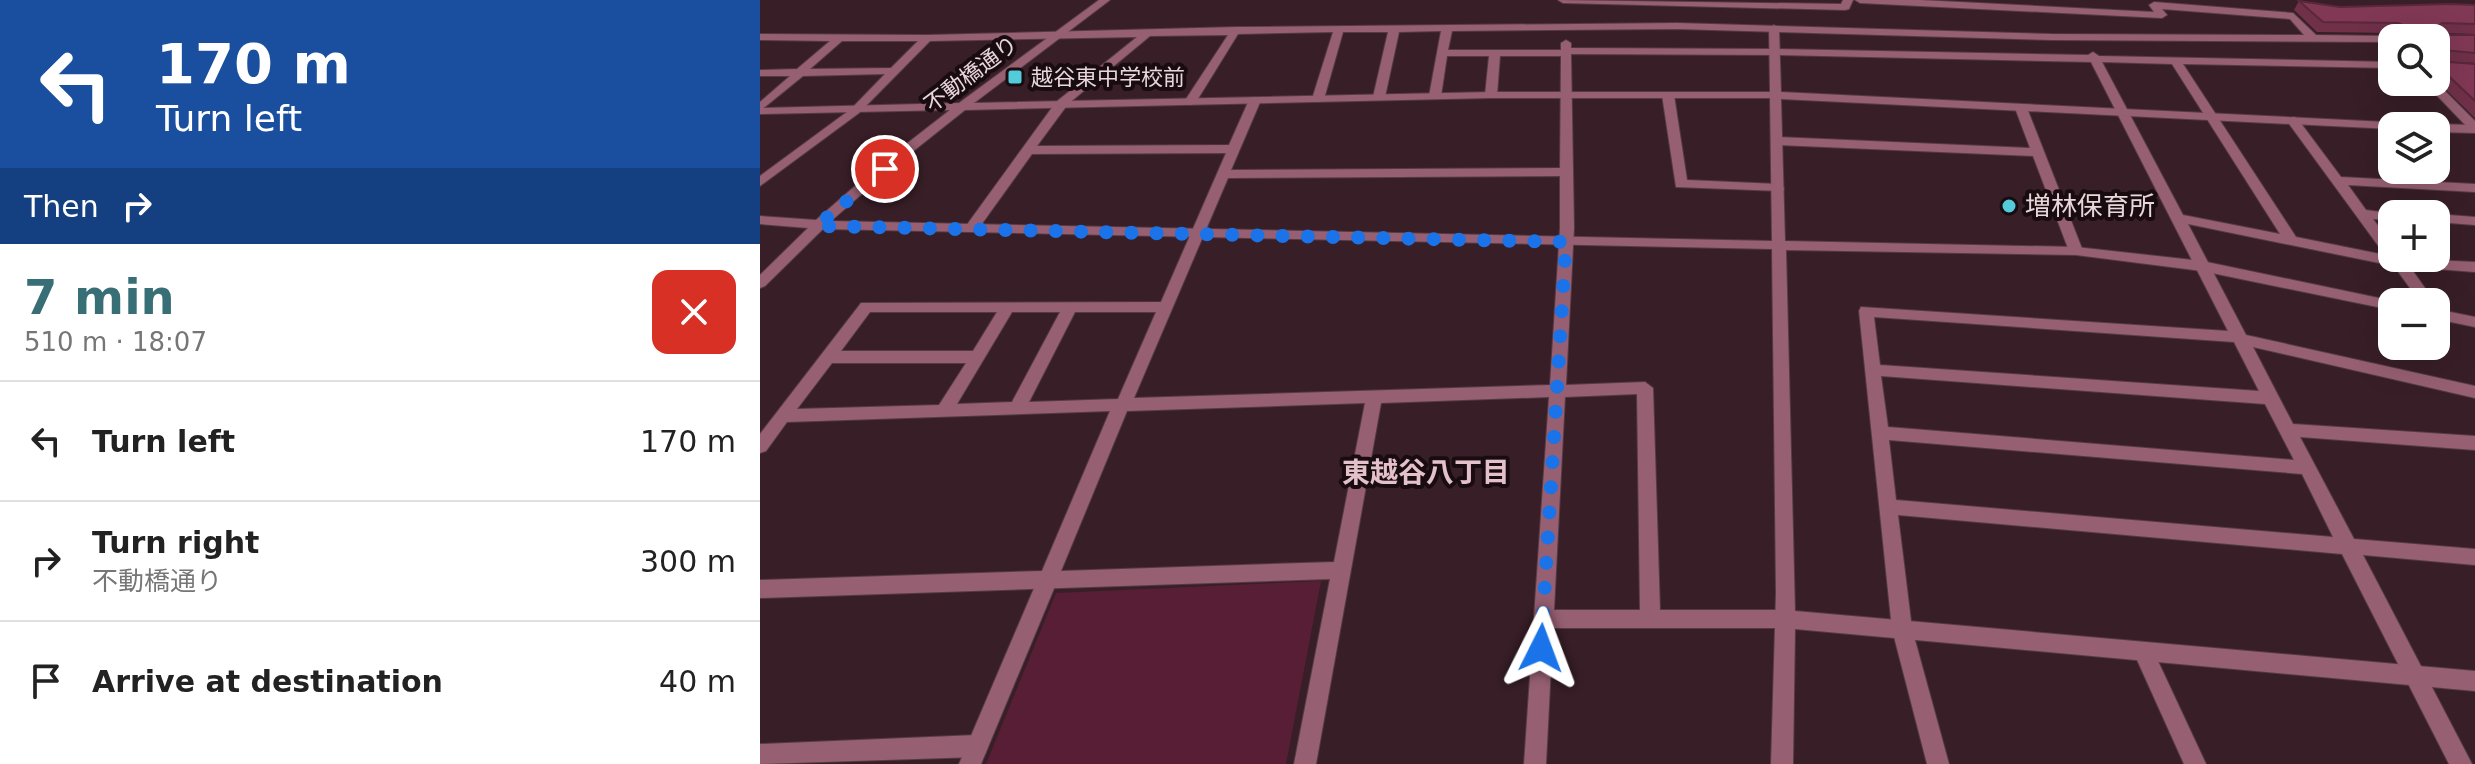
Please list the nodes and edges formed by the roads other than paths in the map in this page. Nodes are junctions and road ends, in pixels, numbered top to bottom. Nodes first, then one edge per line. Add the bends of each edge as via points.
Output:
1 (1105, 0) edge
2 (1563, 0) edge
3 (1848, 0) edge
4 (1860, 0) edge
5 (2096, 12) junction
6 (1566, 27) junction
7 (1447, 28) junction
8 (1774, 28) junction
9 (1339, 29) junction
10 (1394, 29) junction
11 (1236, 30) junction
12 (1149, 32) junction
13 (1061, 33) junction
14 (760, 37) edge
15 (840, 37) junction
16 (2084, 37) junction
17 (2110, 37) junction
18 (927, 38) junction
19 (2313, 39) junction
20 (2378, 40) edge
21 (1566, 52) junction
22 (1776, 52) junction
23 (1443, 53) junction
24 (1495, 53) junction
25 (2097, 61) junction
26 (2176, 62) junction
27 (2378, 65) edge
28 (894, 71) junction
29 (760, 73) edge
30 (800, 73) junction
31 (1566, 94) junction
32 (1491, 95) junction
33 (1668, 95) junction
34 (1776, 95) junction
35 (1435, 96) junction
36 (2443, 96) edge
37 (1379, 97) junction
38 (1318, 99) junction
39 (1255, 100) junction
40 (1190, 102) junction
41 (1061, 104) junction
42 (961, 108) junction
43 (2021, 108) junction
44 (760, 110) edge
45 (855, 111) junction
46 (2123, 112) junction
47 (2208, 116) junction
48 (2293, 121) junction
49 (2378, 125) edge
50 (2450, 128) edge
51 (2475, 129) edge
52 (1777, 141) junction
53 (1234, 149) junction
54 (1029, 150) junction
55 (2037, 152) junction
56 (1567, 172) junction
57 (1224, 174) junction
58 (2339, 181) junction
59 (760, 182) edge
60 (1778, 188) junction
61 (2475, 188) edge
62 (2363, 214) junction
63 (2378, 215) edge
64 (2178, 218) junction
65 (2450, 219) edge
66 (760, 220) edge
67 (2475, 221) edge
68 (817, 226) junction
69 (971, 229) junction
70 (1198, 234) junction
71 (2378, 235) edge
72 (1566, 242) junction
73 (2292, 242) junction
74 (1779, 247) junction
75 (2076, 251) junction
76 (2378, 255) edge
77 (2450, 264) edge
78 (2202, 266) junction
79 (2475, 267) edge
80 (2406, 272) edge
81 (760, 283) edge
82 (2418, 288) edge
83 (2378, 302) edge
84 (1008, 307) junction
85 (1070, 307) junction
86 (1166, 307) junction
87 (2450, 315) edge
88 (2475, 322) edge
89 (2240, 338) junction
90 (828, 357) junction
91 (979, 357) junction
92 (1873, 370) junction
93 (1557, 390) junction
94 (2475, 392) edge
95 (1374, 397) junction
96 (2271, 398) junction
97 (1122, 406) junction
98 (1017, 409) junction
99 (944, 411) junction
100 (783, 416) junction
101 (2288, 430) junction
102 (1880, 433) junction
103 (2475, 443) edge
104 (760, 446) edge
105 (2307, 468) junction
106 (1887, 507) junction
107 (2348, 547) junction
108 (2475, 557) edge
109 (1341, 570) junction
110 (1048, 579) junction
111 (763, 594) edge
112 (1543, 619) junction
113 (1650, 619) junction
114 (1785, 619) junction
115 (1902, 629) junction
116 (2143, 651) junction
117 (2415, 676) junction
118 (2475, 681) edge
119 (760, 755) edge
120 (974, 755) edge
121 (1305, 764) edge
122 (1535, 764) edge
123 (1782, 764) edge
124 (1938, 764) edge
125 (2195, 764) edge
126 (2461, 764) edge

1 - 13 street, 不動橋通り
2 - 3 street via 1845,7
4 - 5 street
5 - 17 street
5 - 19 street via 2162,15 2154,5 2293,16
6 - 7 street
6 - 8 street
6 - 21 street
7 - 10 street
7 - 23 street
8 - 16 street
8 - 22 street
9 - 10 street
9 - 11 street
9 - 38 street
10 - 37 street
11 - 12 street
11 - 40 street
12 - 13 street
12 - 41 street
13 - 18 street
13 - 42 street, 不動橋通り
14 - 15 street
15 - 18 street
15 - 30 street
16 - 17 street
16 - 25 street
17 - 19 street
18 - 28 street
19 - 20 street
21 - 22 street
21 - 24 street
21 - 31 street
22 - 25 street
22 - 34 street
23 - 24 street
23 - 35 street
24 - 32 street
25 - 26 street
25 - 46 street
26 - 27 street
26 - 47 street
28 - 30 street
28 - 45 street
29 - 30 street
30 - 44 street
31 - 32 street
31 - 33 street
31 - 56 street
32 - 35 street
33 - 34 street
33 - 60 street via 1681,184
34 - 43 street
34 - 52 street
35 - 37 street
36 - 51 street
37 - 38 street
38 - 39 street
39 - 40 street
39 - 53 street
40 - 41 street
41 - 42 street
41 - 54 street
42 - 45 street
42 - 68 street, 不動橋通り
43 - 46 street
43 - 55 street
44 - 45 street
45 - 59 street
46 - 47 street
46 - 64 street
47 - 48 street
47 - 73 street
48 - 49 street
48 - 58 street
50 - 51 street
52 - 55 street
52 - 60 street
53 - 54 street
53 - 57 street
54 - 69 street
55 - 75 street
56 - 57 street
56 - 72 street
57 - 70 street
58 - 61 street
58 - 62 street
60 - 74 street
62 - 63 street
62 - 71 street
64 - 73 street
64 - 78 street
65 - 67 street
66 - 68 street
68 - 69 street
68 - 81 street, 不動橋通り
69 - 70 street
70 - 72 street
70 - 86 street
72 - 74 street
72 - 93 street
73 - 76 street
74 - 75 street
74 - 114 street
75 - 78 street
77 - 79 street
78 - 83 street
78 - 89 street
80 - 82 street
84 - 85 street
84 - 90 street via 866,307
84 - 91 street
85 - 86 street
85 - 98 street
86 - 97 street
87 - 88 street
89 - 92 street via 1866,311
89 - 94 street
89 - 96 street
90 - 91 street
90 - 100 street
91 - 99 street
92 - 96 street
92 - 102 street
93 - 95 street
93 - 112 street
93 - 113 street via 1645,388
95 - 97 street
95 - 109 street
96 - 101 street
97 - 98 street
97 - 110 street
98 - 99 street
99 - 100 street
100 - 104 street
101 - 103 street
101 - 105 street
102 - 105 street
102 - 106 street
105 - 107 street
106 - 107 street
106 - 115 street
107 - 108 street
107 - 117 street
109 - 110 street
109 - 121 street
110 - 111 street
110 - 120 street
112 - 113 street
112 - 122 street
113 - 114 street
114 - 115 street
114 - 123 street
115 - 116 street
115 - 124 street
116 - 117 street
116 - 125 street
117 - 118 street
117 - 126 street
119 - 120 street

